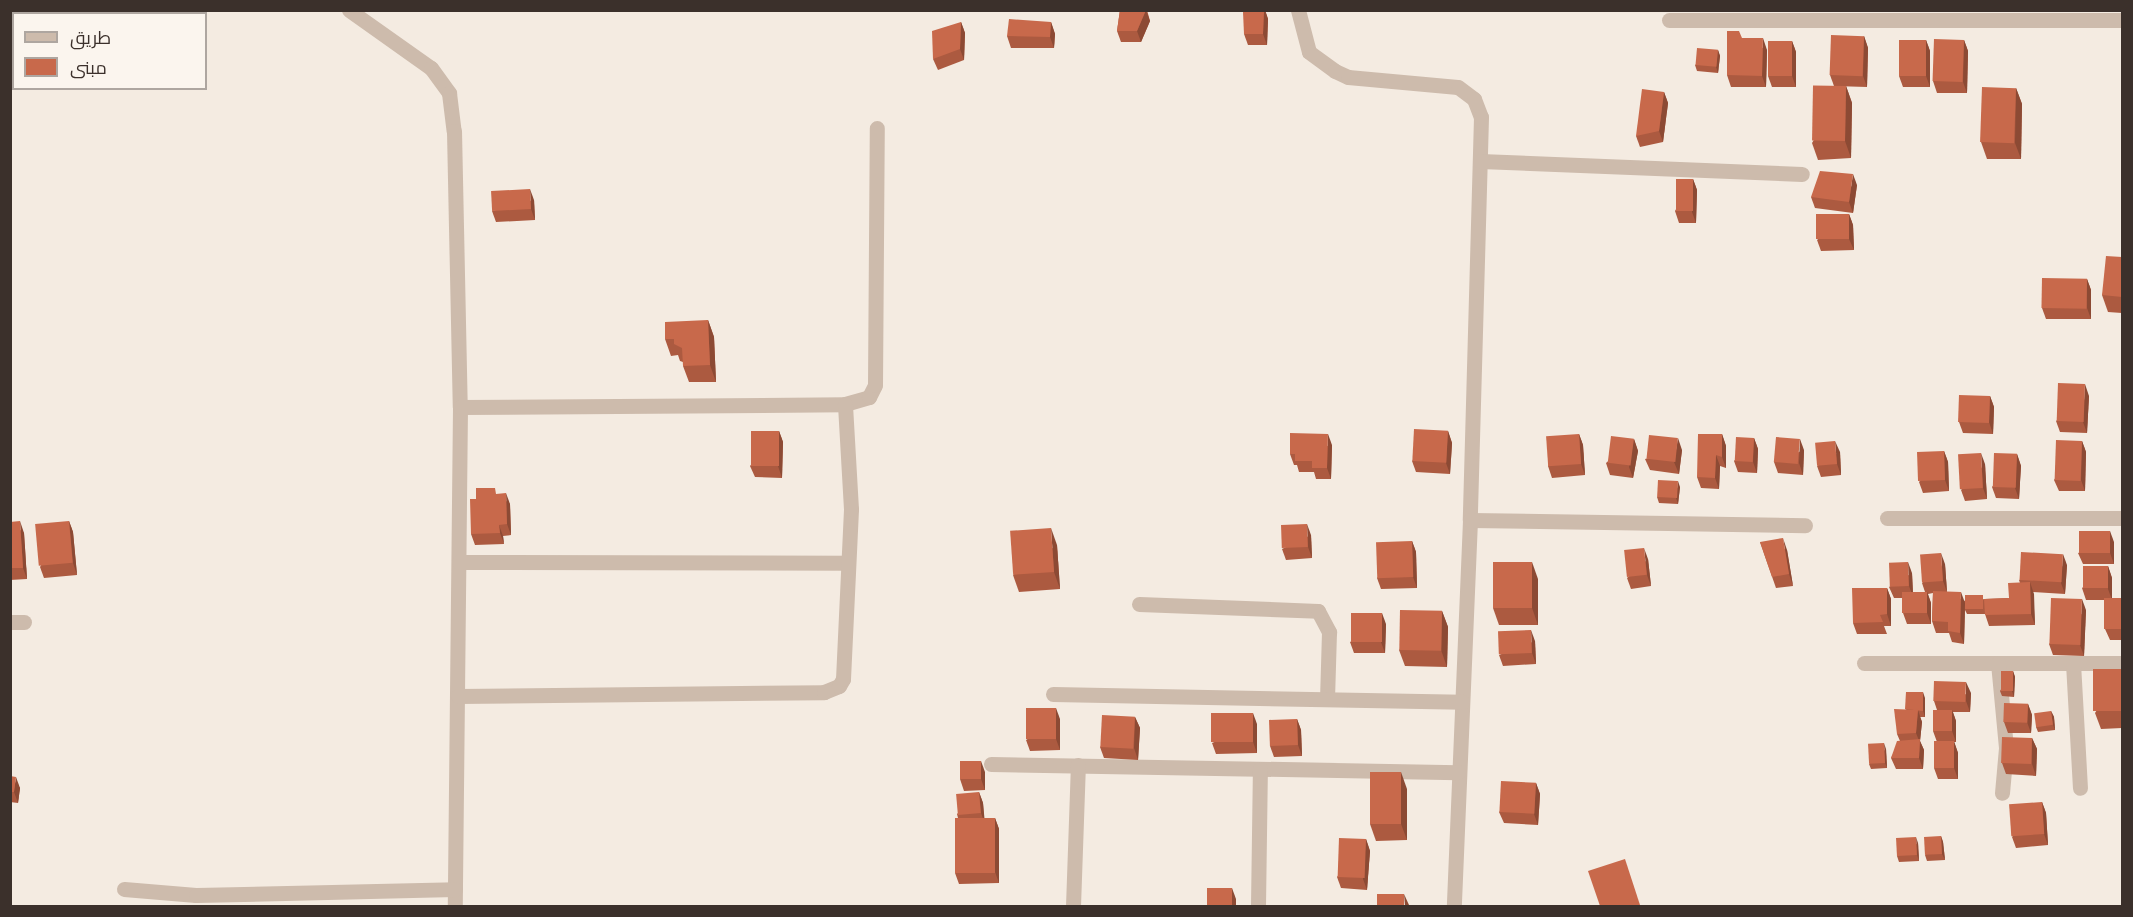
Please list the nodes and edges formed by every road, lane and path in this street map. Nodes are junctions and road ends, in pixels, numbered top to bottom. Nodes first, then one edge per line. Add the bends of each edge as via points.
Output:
1 (349, 10) edge
2 (1298, 10) edge
3 (1668, 20) dead end
4 (2122, 20) edge
5 (877, 128) dead end
6 (1480, 161) junction
7 (1802, 174) dead end
8 (845, 404) junction
9 (460, 407) junction
10 (1887, 518) dead end
11 (2122, 518) edge
12 (1470, 520) junction
13 (1805, 525) dead end
14 (459, 562) junction
15 (848, 563) junction
16 (1139, 604) dead end
17 (1864, 663) dead end
18 (1998, 663) junction
19 (2073, 663) junction
20 (2122, 663) edge
21 (1053, 694) dead end
22 (458, 696) junction
23 (1328, 699) junction
24 (1462, 702) junction
25 (991, 764) dead end
26 (1078, 765) junction
27 (1260, 769) junction
28 (1458, 772) junction
29 (2080, 788) dead end
30 (2002, 793) dead end
31 (124, 889) dead end
32 (455, 889) junction
33 (455, 906) edge
34 (1073, 906) edge
35 (1258, 906) edge
36 (1454, 906) edge

1 - 9 street via 431,68 449,93 454,131
2 - 6 street via 1309,51 1335,71 1348,77 1466,91 1481,117
3 - 4 street
5 - 8 street via 875,385 868,397
6 - 7 street
6 - 12 street
8 - 9 street
8 - 15 street via 851,485
9 - 14 street
10 - 11 street
12 - 13 street
12 - 24 street
14 - 15 street
14 - 22 street
15 - 22 street via 843,679 831,692
16 - 23 street via 1318,611 1329,632
17 - 18 street
18 - 19 street
18 - 30 street via 2007,748
19 - 20 street
19 - 29 street
21 - 23 street
22 - 32 street
23 - 24 street
24 - 28 street
25 - 26 street
26 - 27 street
26 - 34 street
27 - 28 street
27 - 35 street
28 - 36 street
31 - 32 street via 196,895
32 - 33 street

